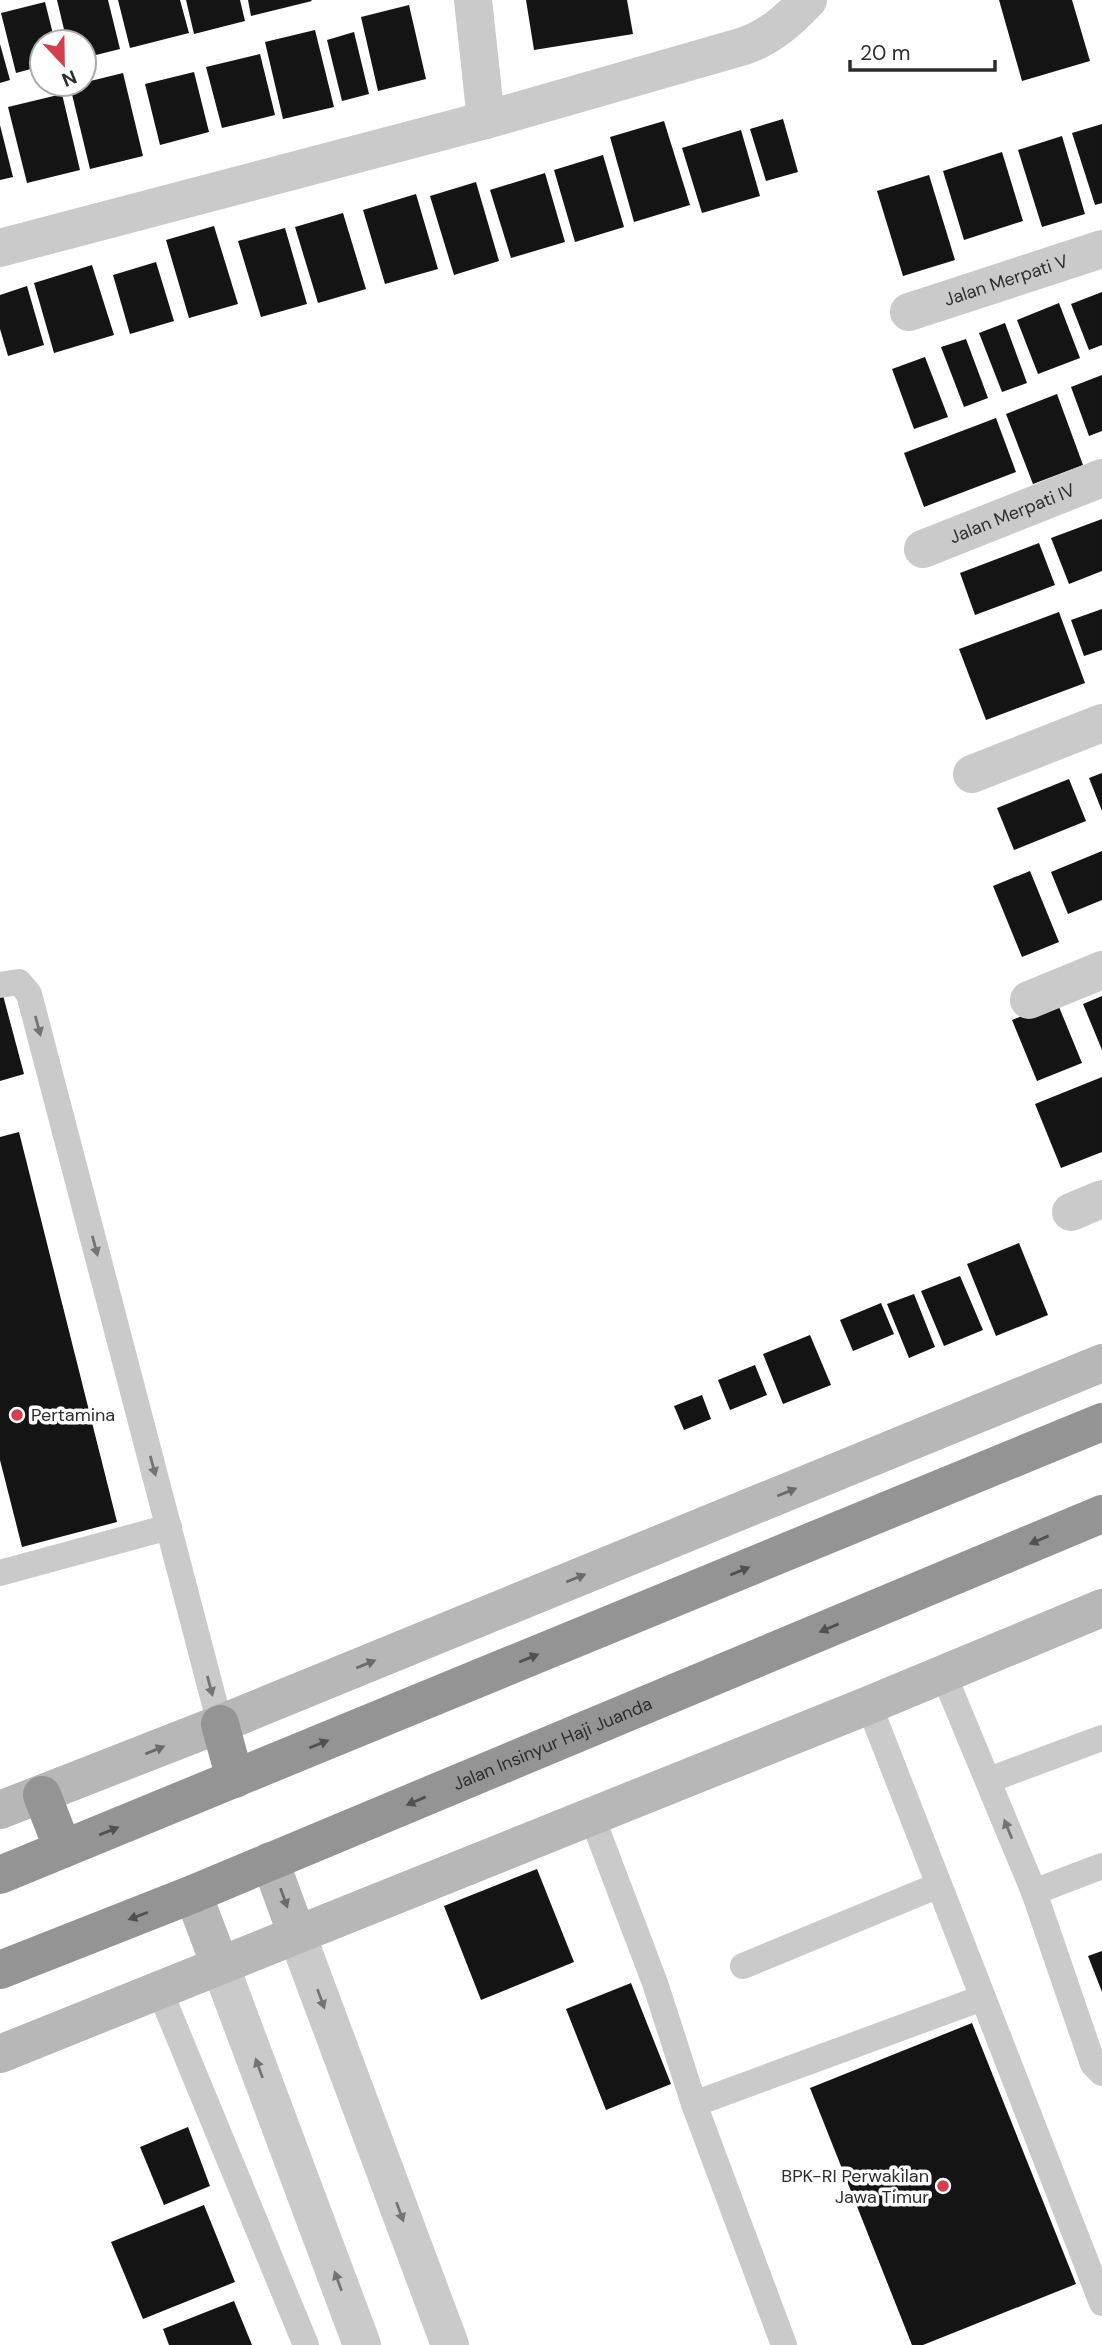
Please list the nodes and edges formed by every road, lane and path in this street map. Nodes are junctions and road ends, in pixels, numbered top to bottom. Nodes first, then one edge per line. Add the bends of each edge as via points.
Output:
1 (473, 0) edge
2 (808, 0) edge
3 (486, 120) junction
4 (0, 248) edge
5 (1102, 248) edge
6 (909, 312) dead end
7 (1102, 478) edge
8 (923, 549) dead end
9 (1102, 723) edge
10 (972, 774) dead end
11 (1102, 970) edge
12 (0, 985) edge
13 (1029, 1000) dead end
14 (1102, 1363) edge
15 (1102, 1422) edge
16 (1102, 1514) edge
17 (169, 1527) junction
18 (0, 1573) edge
19 (1102, 1608) edge
20 (943, 1673) junction
21 (869, 1705) junction
22 (220, 1724) junction
23 (1102, 1738) edge
24 (235, 1779) junction
25 (989, 1780) junction
26 (42, 1794) junction
27 (0, 1810) edge
28 (592, 1817) junction
29 (63, 1849) junction
30 (270, 1861) junction
31 (1102, 1866) edge
32 (0, 1875) edge
33 (939, 1885) junction
34 (1034, 1892) junction
35 (193, 1894) junction
36 (297, 1935) junction
37 (220, 1965) junction
38 (743, 1966) dead end
39 (0, 1970) edge
40 (159, 1989) junction
41 (982, 1998) junction
42 (0, 2054) edge
43 (1102, 2073) edge
44 (694, 2104) junction
45 (1102, 2303) edge
46 (306, 2345) edge
47 (362, 2345) edge
48 (450, 2345) edge
49 (784, 2345) edge

1 - 3 street
2 - 3 street via 761,40
3 - 4 street
5 - 6 street, Jalan Merpati V
7 - 8 street, Jalan Merpati IV
9 - 10 street
11 - 13 street
12 -> 17 lane via 19,982 29,994
22 -> 14 street
24 -> 15 highway
16 -> 30 highway, Jalan Insinyur Haji Juanda
17 - 18 lane
17 -> 22 lane
19 - 20 street
20 - 21 street
20 - 25 lane
21 - 28 street
21 - 33 lane
22 - 24 highway
26 -> 22 street
23 - 25 lane
29 -> 24 highway
34 -> 25 lane
26 - 27 street
26 - 29 highway
28 - 36 street
28 - 44 lane via 655,1983
29 - 32 highway
30 - 35 highway, Jalan Insinyur Haji Juanda
30 -> 36 street
31 - 34 lane
33 - 38 lane
33 - 41 lane
34 - 43 lane via 1093,2064
35 - 37 street
35 -> 39 highway, Jalan Insinyur Haji Juanda
36 - 37 street
36 -> 48 street
37 - 40 street
47 -> 37 street
40 - 42 street
40 - 46 lane
41 - 44 lane
41 - 45 lane
44 - 49 lane

